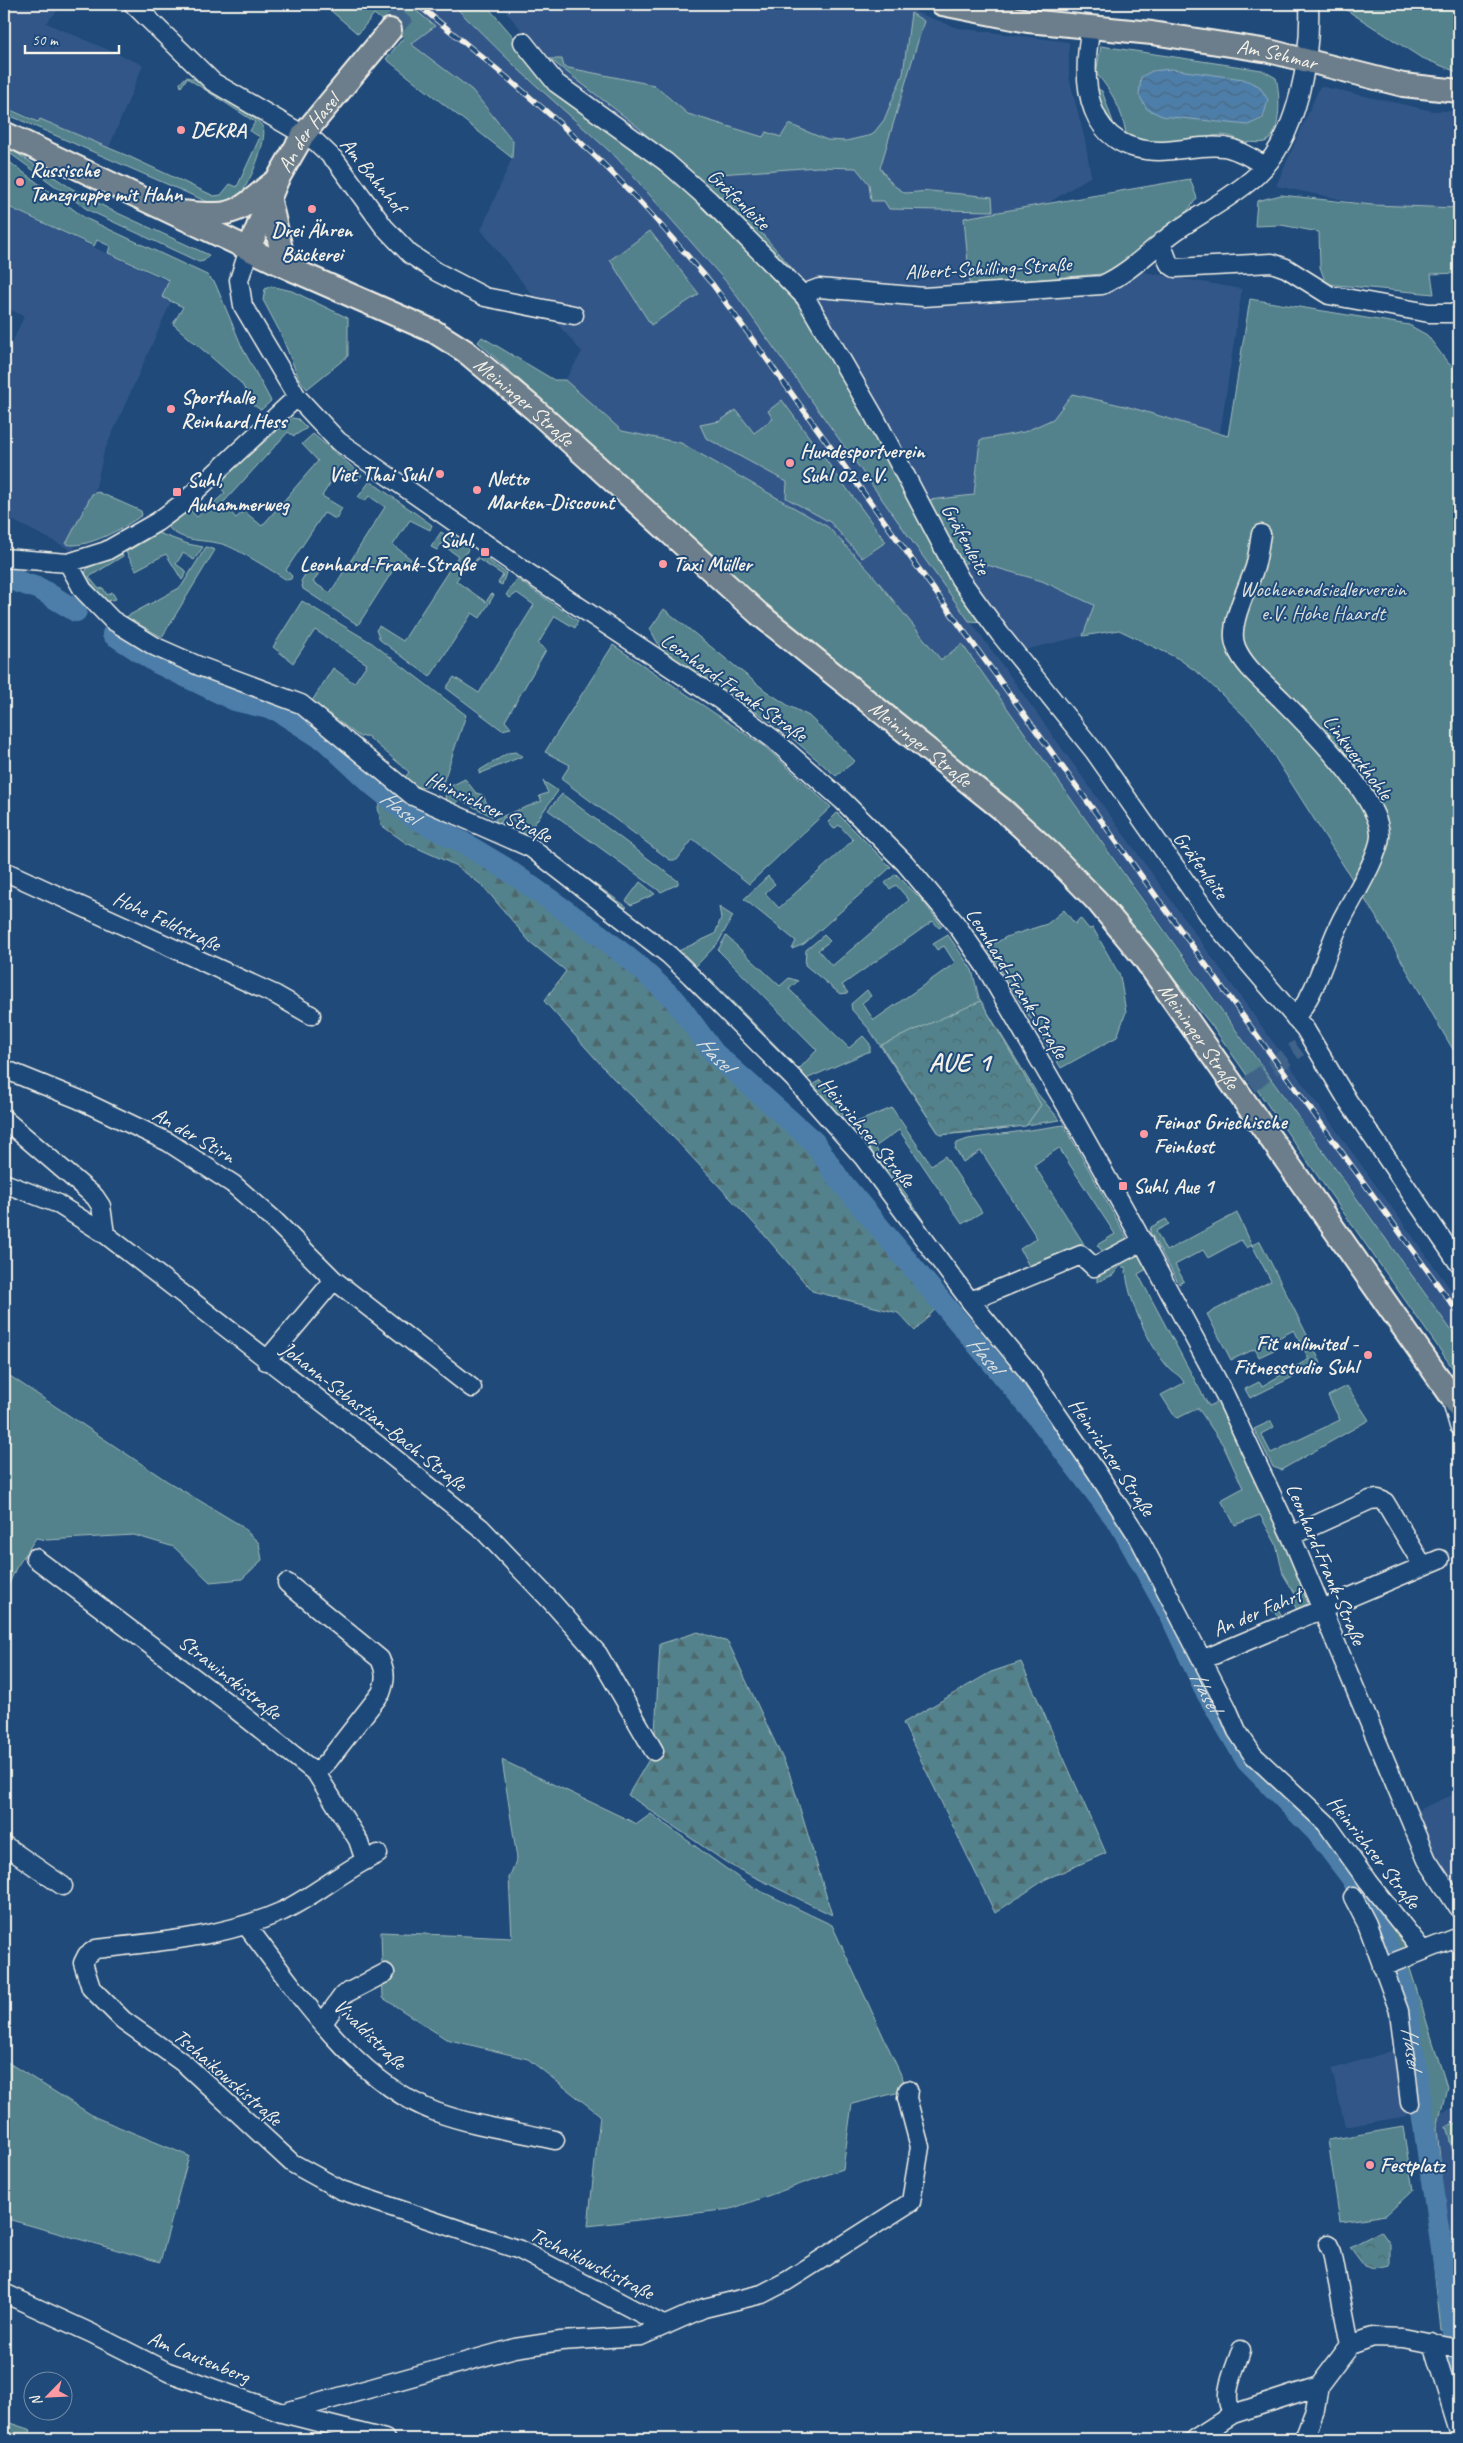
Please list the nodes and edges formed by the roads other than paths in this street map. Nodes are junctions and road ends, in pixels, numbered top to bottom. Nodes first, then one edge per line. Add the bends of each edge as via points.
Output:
1 (133, 4) edge
2 (942, 4) edge
3 (1309, 4) edge
4 (1092, 27) junction
5 (390, 30) tunnel mouth
6 (522, 42) dead end
7 (1305, 60) junction
8 (1459, 91) edge
9 (4, 134) edge
10 (303, 135) junction
11 (1265, 166) junction
12 (273, 188) junction
13 (168, 212) junction
14 (1161, 242) junction
15 (248, 249) junction
16 (285, 266) junction
17 (805, 297) junction
18 (1459, 313) edge
19 (574, 315) dead end
20 (297, 397) junction
21 (1261, 534) dead end
22 (4, 558) edge
23 (68, 563) junction
24 (4, 871) edge
25 (311, 1015) dead end
26 (1296, 1018) junction
27 (4, 1069) edge
28 (4, 1119) edge
29 (4, 1183) edge
30 (105, 1234) junction
31 (1143, 1241) junction
32 (1459, 1264) edge
33 (334, 1280) junction
34 (970, 1301) junction
35 (266, 1361) junction
36 (472, 1388) dead end
37 (1455, 1401) edge
38 (1459, 1426) edge
39 (1291, 1536) junction
40 (35, 1558) dead end
41 (1440, 1559) dead end
42 (1423, 1566) junction
43 (287, 1583) dead end
44 (1322, 1609) junction
45 (1202, 1660) junction
46 (654, 1751) dead end
47 (316, 1773) junction
48 (4, 1845) edge
49 (372, 1857) joint
50 (63, 1886) dead end
51 (1353, 1896) dead end
52 (1459, 1909) edge
53 (246, 1925) junction
54 (1459, 1937) edge
55 (1423, 1951) junction
56 (1382, 1967) junction
57 (385, 1973) dead end
58 (323, 2022) junction
59 (908, 2090) dead end
60 (1410, 2103) dead end
61 (555, 2140) dead end
62 (1328, 2244) dead end
63 (4, 2293) edge
64 (663, 2325) junction
65 (1437, 2344) junction
66 (1350, 2345) junction
67 (1459, 2349) edge
68 (1241, 2350) dead end
69 (1319, 2386) junction
70 (282, 2413) junction
71 (1233, 2414) junction
72 (1459, 2431) edge
73 (385, 2439) edge
74 (1194, 2439) edge
75 (1304, 2439) edge

1 - 10 street, Am Bahnhof via 214,82
2 - 4 main road, Am Sehmar via 1028,21
3 - 7 street, Albert-Schilling-Straße
4 - 7 main road, Am Sehmar via 1189,38
4 - 11 street via 1086,63 1090,102 1112,137 1142,150 1224,147
5 - 10 main road, An der Hasel
6 - 17 street, Gräfenleite via 556,82 666,162 709,200
7 - 8 main road, Am Sehmar via 1403,85
7 - 11 street, Albert-Schilling-Straße via 1290,120 1278,149
9 - 13 main road, Meininger Straße
10 - 12 main road, An der Hasel
10 - 19 street, Am Bahnhof via 316,142 336,161 384,226 410,254 437,272 485,296
11 - 14 street, Albert-Schilling-Straße via 1243,187
12 - 13 main road via 231,211 216,214
12 - 15 main road, An der Hasel
12 - 16 main road
13 - 15 main road, Meininger Straße
14 - 17 street, Albert-Schilling-Straße via 1120,277 1102,285 924,298 819,288
14 - 18 street via 1169,264 1174,268 1272,263 1329,295 1429,313
15 - 16 main road, Meininger Straße
15 - 20 street, Leonhard-Frank-Straße via 239,280 243,306
16 - 37 main road, Meininger Straße via 435,332 465,351 528,403 760,614 1004,810 1049,852 1097,901 1247,1090 1361,1270
17 - 26 street, Gräfenleite via 874,416 960,579 1094,751 1216,925
20 - 23 street via 184,502 157,522 106,551
20 - 31 street, Leonhard-Frank-Straße via 338,441 720,700 773,739 843,801 931,893 980,959
21 - 26 street, Linkwerkhohle via 1255,566 1234,627 1235,645 1244,663 1314,731 1341,765 1362,793 1380,829 1376,850 1337,928 1316,985
22 - 23 street
23 - 34 street, Heinrichser Straße via 83,590 112,620 156,648 301,704 413,796 531,848 669,955 794,1079 859,1152
24 - 25 street, Hohe Feldstraße via 276,995
26 - 32 street, Gräfenleite via 1305,1044 1348,1101
27 - 33 street, An der Stirn via 78,1099 176,1147 233,1184
28 - 30 street via 95,1197 101,1206
29 - 30 street, Johann-Sebastian-Bach-Straße via 56,1203
30 - 35 street, Johann-Sebastian-Bach-Straße
31 - 34 street via 1094,1267 1081,1255
31 - 39 street, Leonhard-Frank-Straße via 1229,1403
33 - 35 street
33 - 36 street, An der Stirn
34 - 45 street, Heinrichser Straße via 1026,1369 1096,1471 1139,1538
35 - 46 street, Johann-Sebastian-Bach-Straße via 481,1528 598,1654
37 - 38 street, Meininger Straße
39 - 42 street via 1378,1499 1385,1502
39 - 44 street, Leonhard-Frank-Straße
40 - 47 street, Strawinskistraße
41 - 42 street, An der Fahrt
42 - 44 street, An der Fahrt
43 - 47 street via 380,1659 384,1668 386,1682 382,1693
44 - 45 street, An der Fahrt
44 - 52 street, Leonhard-Frank-Straße via 1427,1860
45 - 55 street, Heinrichser Straße via 1237,1731 1253,1755 1326,1823
47 - 49 street, Strawinskistraße
48 - 50 street
49 - 53 street, Tschaikowskistraße via 284,1910
51 - 56 street, Heinrichser Straße
53 - 58 street, Vivaldistraße
53 - 64 street, Tschaikowskistraße via 179,1939 96,1949 87,1955 83,1963 91,1988 122,2020 186,2065 292,2163 341,2190 520,2250
54 - 55 street
55 - 56 street
56 - 60 street, Heinrichser Straße via 1399,2012
57 - 58 street via 343,1995
58 - 61 street, Vivaldistraße via 368,2071 391,2088 436,2112
59 - 64 street, Tschaikowskistraße via 907,2098 920,2147 910,2202 762,2294 704,2308
62 - 66 street
63 - 70 street, Am Lautenberg via 168,2372
64 - 70 street, Tschaikowskistraße via 641,2336 561,2341 515,2348
65 - 66 street via 1373,2337
65 - 67 street
65 - 72 street
66 - 69 street
68 - 71 street via 1227,2392
69 - 71 street
69 - 75 street via 1315,2410
70 - 73 street, Am Lautenberg
71 - 74 street

